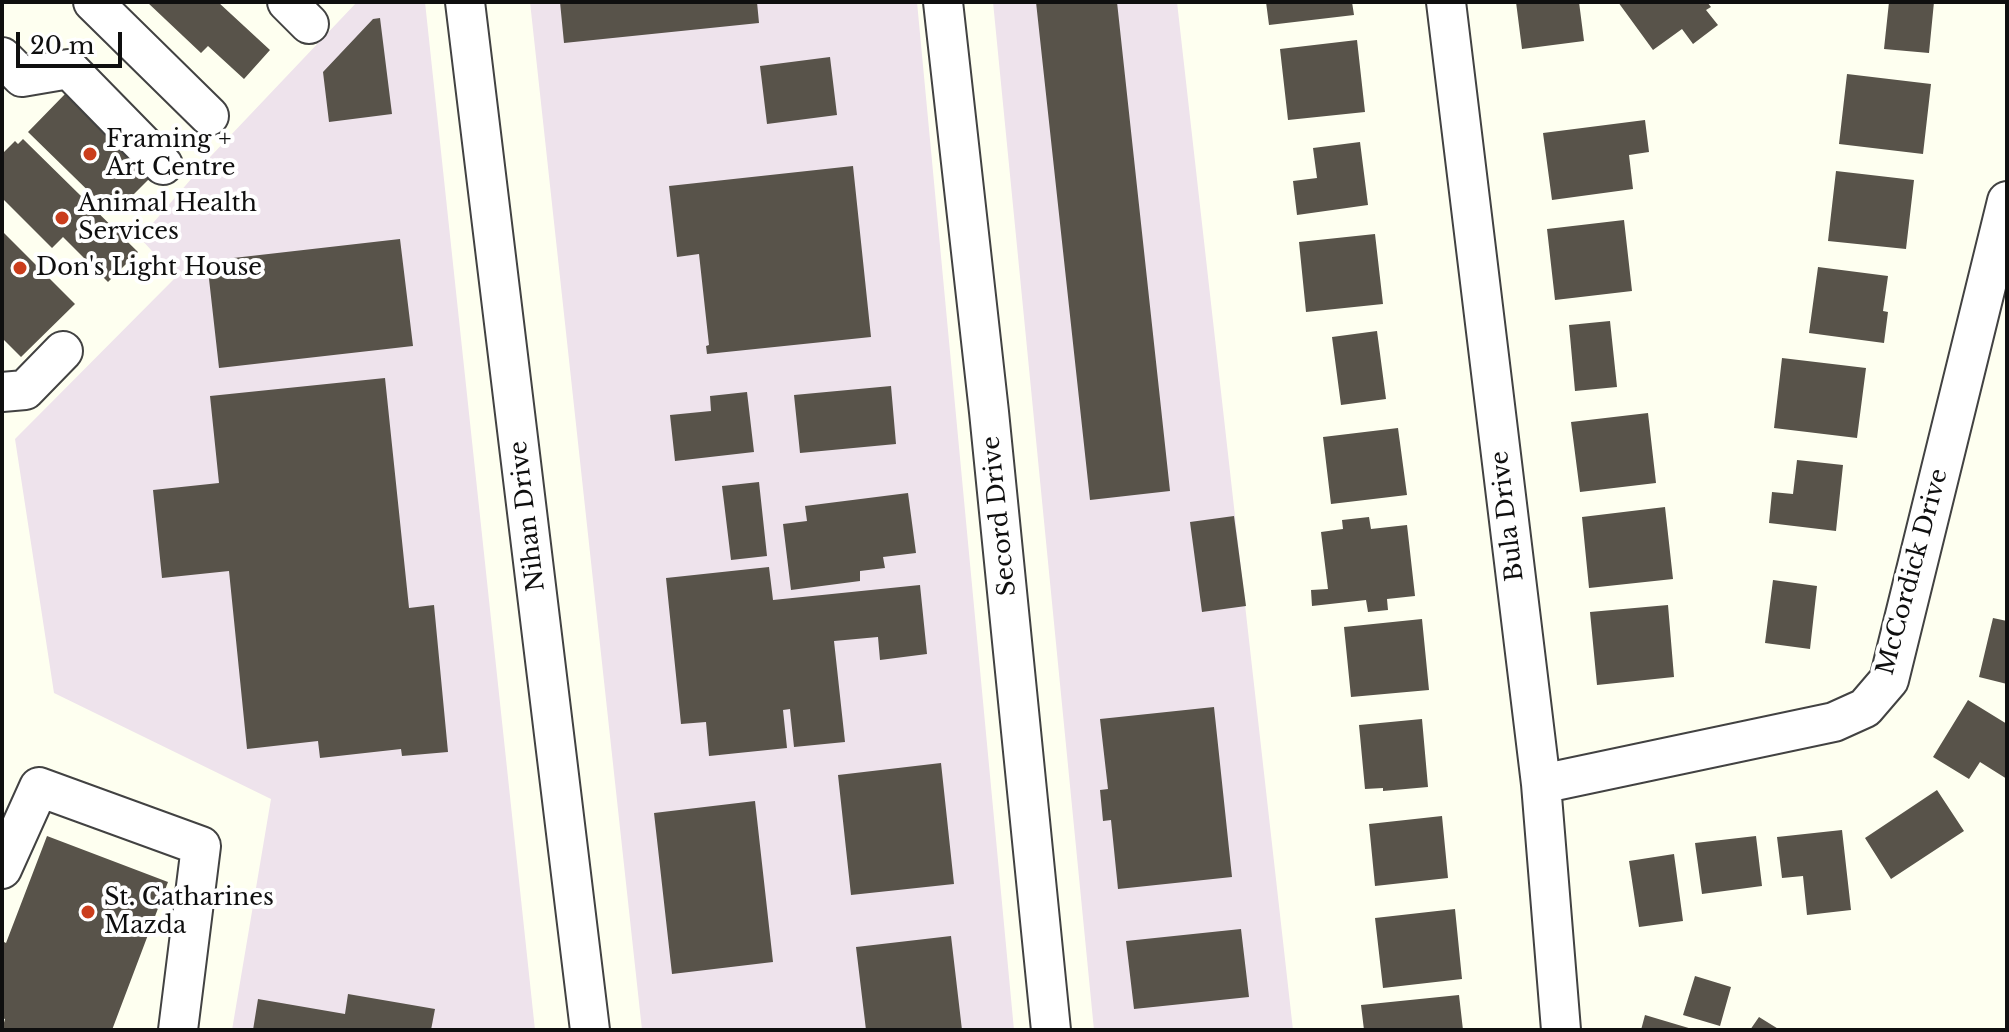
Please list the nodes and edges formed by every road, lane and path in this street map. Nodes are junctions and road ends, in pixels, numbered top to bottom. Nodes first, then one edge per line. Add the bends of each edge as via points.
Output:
1 (93, 2) edge
2 (465, 2) edge
3 (943, 2) edge
4 (1446, 2) edge
5 (2, 57) edge
6 (209, 116) dead end
7 (163, 165) dead end
8 (2007, 201) edge
9 (63, 351) dead end
10 (2, 392) edge
11 (1541, 784) junction
12 (2, 869) edge
13 (178, 1030) edge
14 (590, 1030) edge
15 (1051, 1030) edge
16 (1561, 1030) edge

1 - 6 street
2 - 14 street, Nihan Drive
3 - 15 street, Secord Drive
4 - 11 street, Bula Drive
5 - 7 street via 22,77 69,69
8 - 11 street, McCordick Drive via 1889,680 1865,708 1834,722
9 - 10 street via 25,390
11 - 16 street, Bula Drive
12 - 13 street via 39,787 201,846

